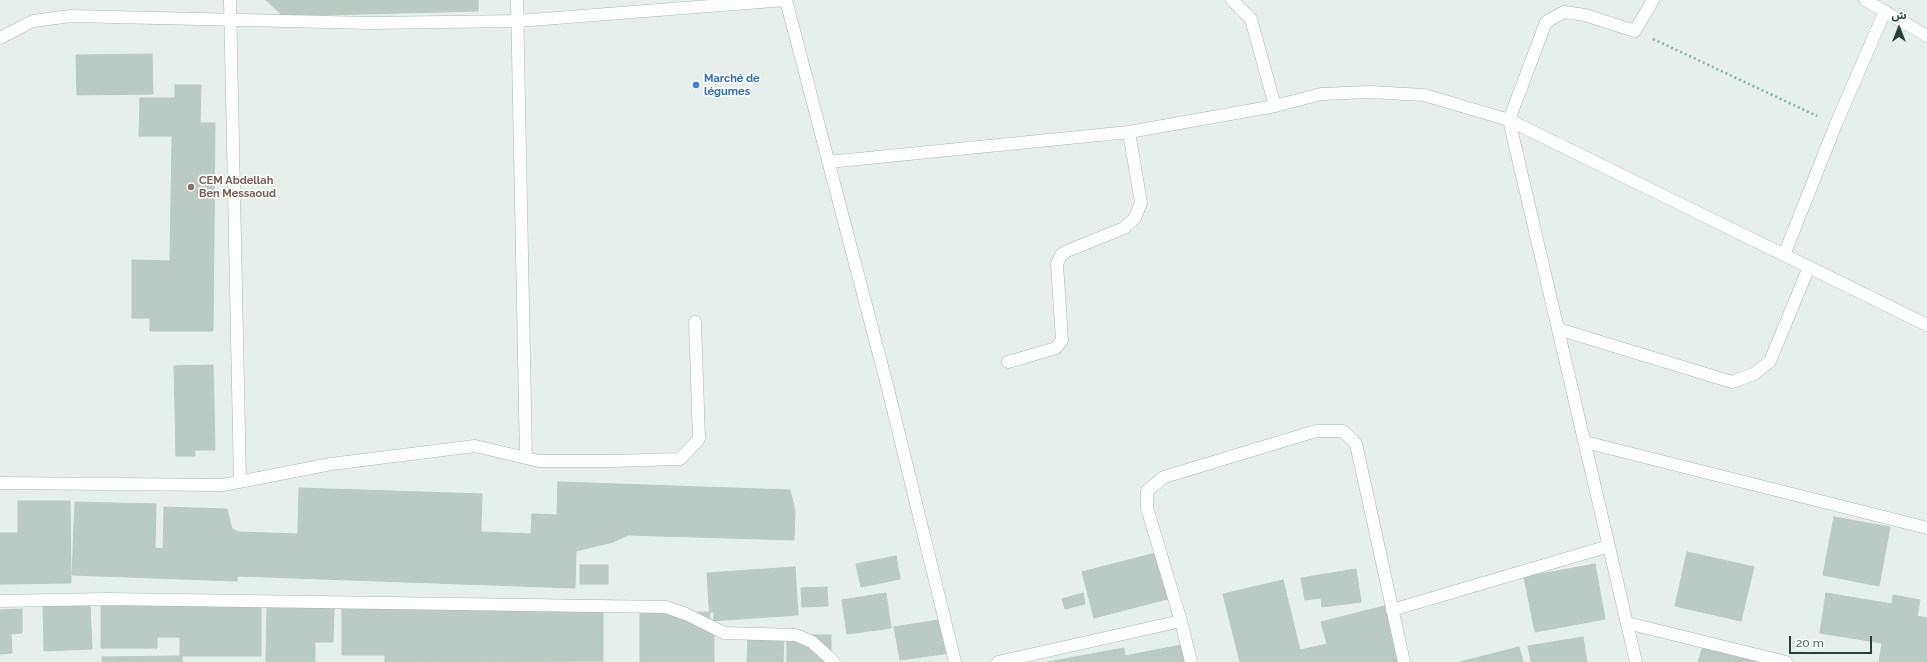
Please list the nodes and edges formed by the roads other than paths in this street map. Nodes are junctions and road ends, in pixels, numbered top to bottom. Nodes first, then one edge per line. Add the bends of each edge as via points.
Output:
1 (230, 0) edge
2 (517, 0) edge
3 (786, 0) edge
4 (1232, 0) edge
5 (1653, 0) edge
6 (1865, 0) edge
7 (1885, 11) junction
8 (230, 20) junction
9 (518, 21) junction
10 (1927, 36) edge
11 (0, 38) edge
12 (1275, 106) junction
13 (1509, 120) junction
14 (1130, 132) junction
15 (828, 162) junction
16 (1784, 255) junction
17 (1809, 267) junction
18 (695, 322) dead end
19 (1927, 324) edge
20 (1558, 329) junction
21 (1008, 362) dead end
22 (1584, 442) junction
23 (526, 458) junction
24 (240, 481) junction
25 (0, 483) edge
26 (1927, 528) edge
27 (1609, 546) junction
28 (0, 601) edge
29 (1392, 610) junction
30 (1181, 621) junction
31 (1627, 623) junction
32 (834, 662) edge
33 (955, 662) edge
34 (998, 662) edge
35 (1191, 662) edge
36 (1404, 662) edge
37 (1636, 662) edge
38 (1786, 662) edge

1 - 8 street
2 - 9 street
3 - 9 street
3 - 15 street
4 - 12 street via 1251,18
5 - 13 street via 1635,30 1585,15 1564,12 1546,22
6 - 7 street
7 - 10 street
7 - 16 street via 1836,124
8 - 9 street via 370,23
8 - 11 street via 71,16 33,21
8 - 24 street
9 - 23 street
12 - 13 street via 1321,94 1370,92 1424,95
12 - 14 street
13 - 16 street
13 - 20 street
14 - 15 street
14 - 21 street via 1141,203 1136,218 1124,228 1061,255 1057,264 1062,340 1056,348
15 - 33 street via 886,381
16 - 17 street
17 - 19 street
17 - 20 street via 1770,361 1754,374 1732,382
18 - 23 street via 699,439 680,459 610,462 539,461
20 - 22 street
22 - 26 street
22 - 27 street
23 - 24 street via 475,446 331,464
24 - 25 street via 223,485
27 - 29 street
27 - 31 street
28 - 32 street via 106,598 666,607 724,633 796,635 812,642
29 - 30 street via 1356,444 1343,432 1316,432 1164,477 1147,491 1147,508
29 - 36 street
30 - 34 street
30 - 35 street
31 - 37 street
31 - 38 street

